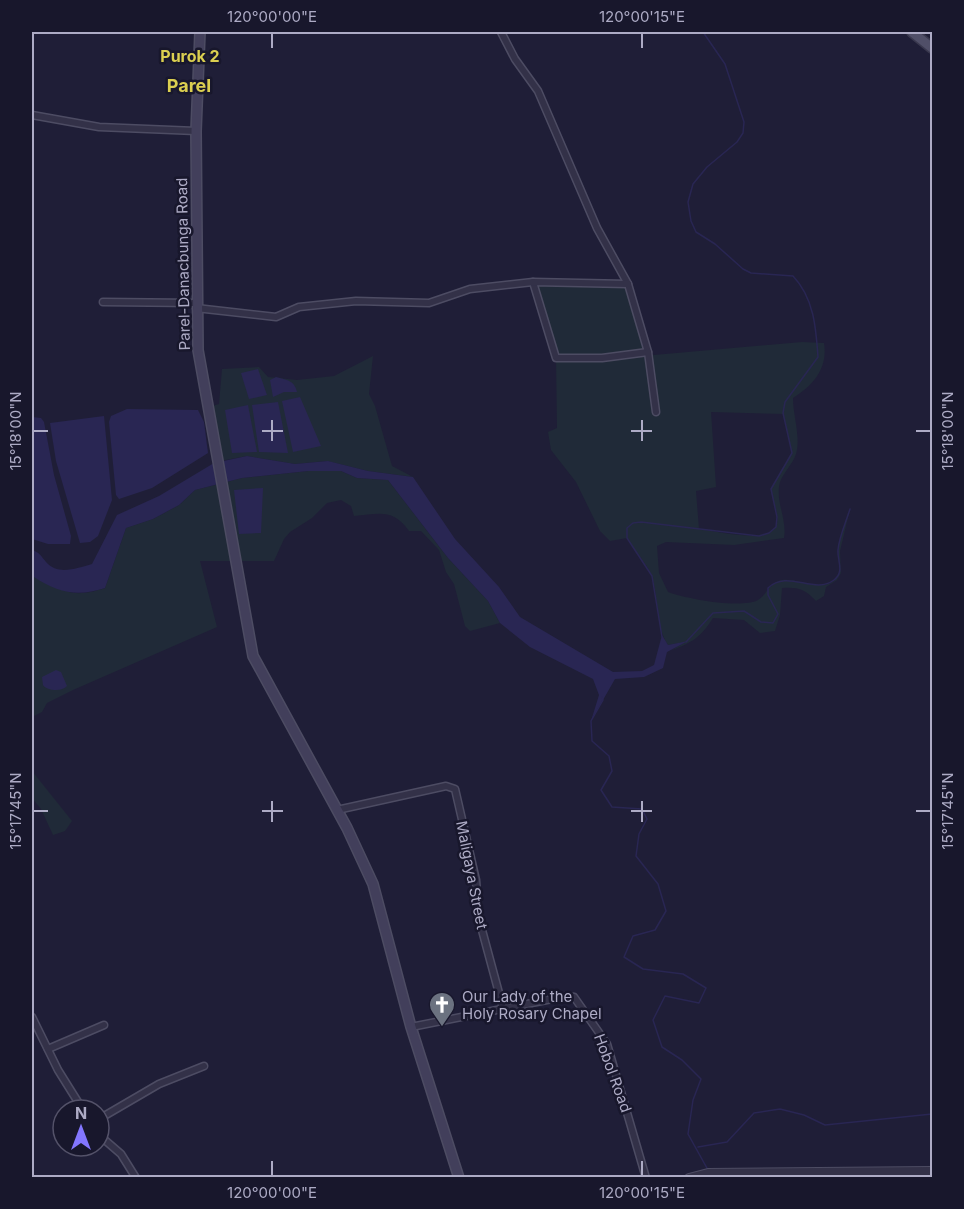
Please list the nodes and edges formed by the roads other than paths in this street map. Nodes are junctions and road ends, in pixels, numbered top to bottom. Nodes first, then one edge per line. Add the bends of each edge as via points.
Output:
1 (200, 32) edge
2 (501, 32) edge
3 (912, 32) edge
4 (933, 48) edge
5 (32, 116) edge
6 (196, 131) junction
7 (533, 282) junction
8 (628, 284) junction
9 (103, 302) dead end
10 (196, 305) junction
11 (648, 352) junction
12 (656, 412) dead end
13 (337, 810) junction
14 (504, 1008) junction
15 (32, 1017) edge
16 (104, 1025) dead end
17 (411, 1027) junction
18 (48, 1049) junction
19 (204, 1066) dead end
20 (76, 1098) edge
21 (111, 1112) edge
22 (111, 1145) edge
23 (933, 1171) edge
24 (919, 1174) edge
25 (136, 1178) edge
26 (459, 1178) edge
27 (646, 1178) edge
28 (689, 1178) edge

1 - 6 main road, Parel-Danacbunga Road
2 - 8 street via 538,91 597,228
3 - 4 main road
5 - 6 street via 99,127
6 - 10 main road, Parel-Danacbunga Road
7 - 8 street
7 - 10 street via 470,289 429,303 356,301 299,307 276,317
7 - 11 street via 556,358
8 - 11 street
9 - 10 street
10 - 13 main road, Parel-Danacbunga Road via 202,375 253,656
11 - 12 street
13 - 14 street, Maligaya Street via 446,786 455,789 476,880 479,919
13 - 17 main road, Parel-Danacbunga Road via 373,884
14 - 17 street, Hobol Road
14 - 27 street, Hobol Road via 567,996 577,999 607,1044
15 - 18 street
16 - 18 street
17 - 26 main road, Parel-Danacbunga Road
18 - 20 street
19 - 21 street via 159,1084
22 - 25 street
23 - 24 street
24 - 28 street via 708,1173

